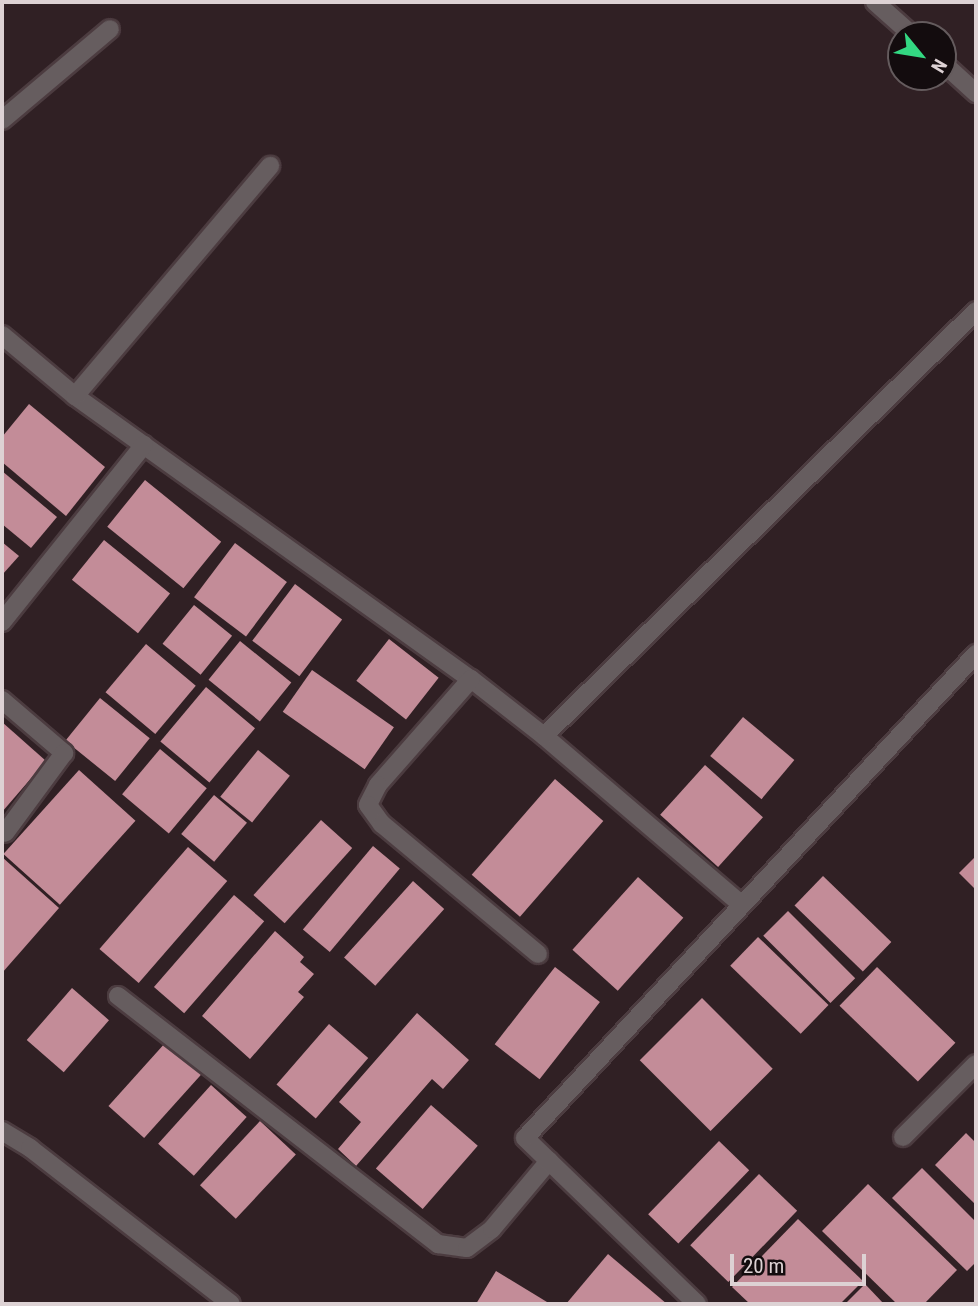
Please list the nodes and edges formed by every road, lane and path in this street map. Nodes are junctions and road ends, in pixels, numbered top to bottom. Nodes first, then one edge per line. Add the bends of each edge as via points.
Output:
1 (875, 2) edge
2 (896, 21) edge
3 (110, 29) dead end
4 (957, 76) edge
5 (976, 93) edge
6 (2, 120) edge
7 (270, 166) dead end
8 (976, 311) edge
9 (2, 335) edge
10 (75, 396) junction
11 (145, 445) junction
12 (2, 622) edge
13 (976, 654) edge
14 (471, 679) junction
15 (2, 700) edge
16 (544, 736) junction
17 (5, 833) dead end
18 (742, 905) junction
19 (538, 954) dead end
20 (118, 996) dead end
21 (976, 1064) edge
22 (2, 1131) edge
23 (903, 1137) dead end
24 (549, 1161) junction
25 (231, 1304) edge
26 (697, 1304) edge

1 - 2 street
3 - 6 street
4 - 5 street
7 - 10 street
8 - 16 street
9 - 10 street
10 - 11 street
11 - 12 street
11 - 14 street
13 - 18 street
14 - 16 street
14 - 19 street via 378,785 368,805 382,824
15 - 17 street via 64,753
16 - 18 street
18 - 24 street via 525,1138
20 - 24 street via 438,1244 467,1248 492,1228
21 - 23 street
22 - 25 street
24 - 26 street

